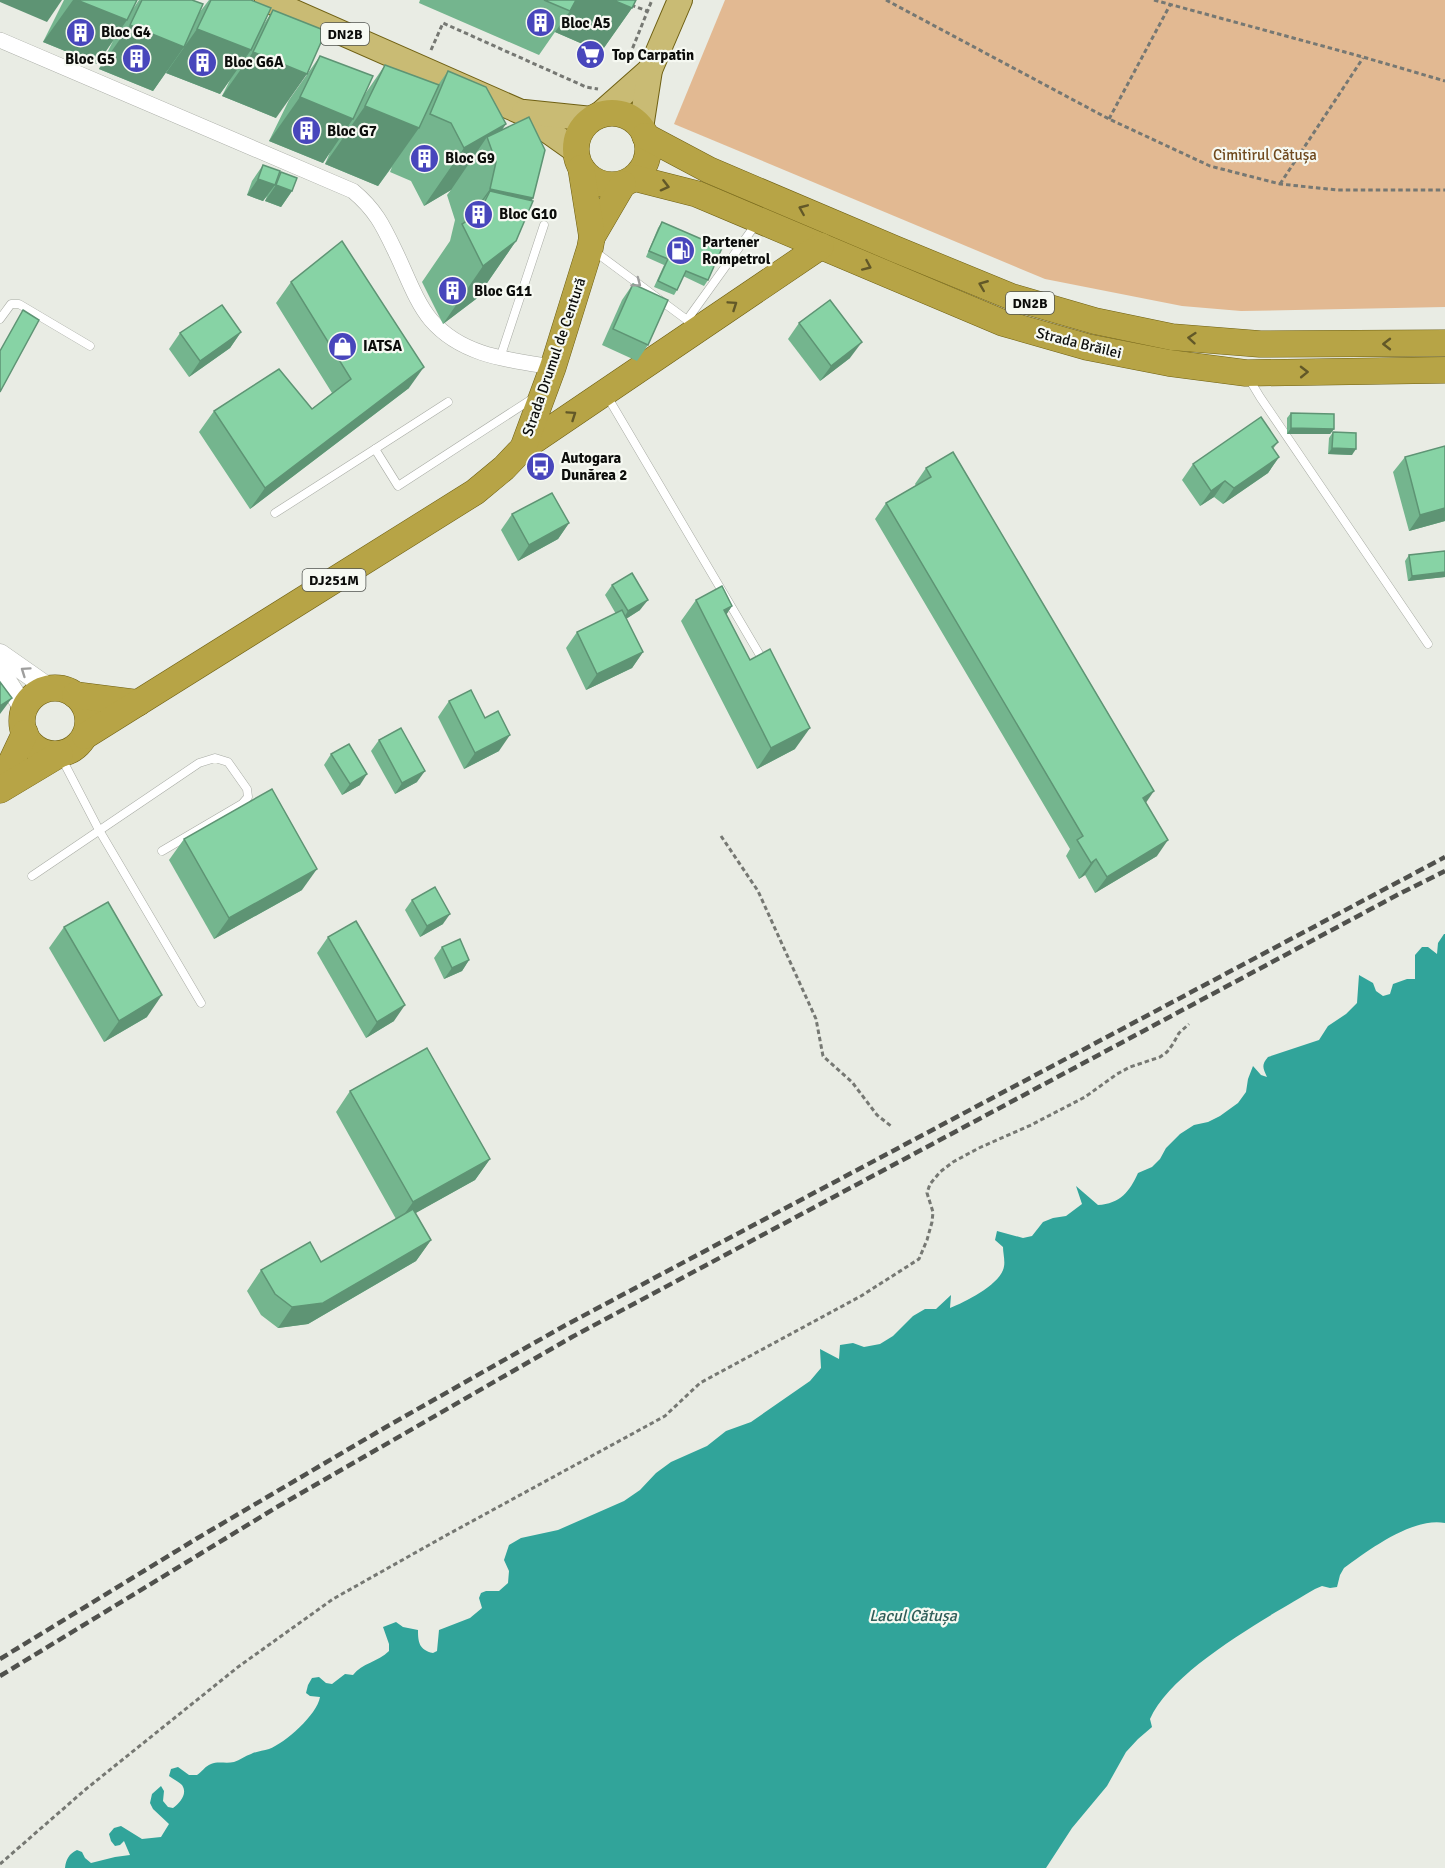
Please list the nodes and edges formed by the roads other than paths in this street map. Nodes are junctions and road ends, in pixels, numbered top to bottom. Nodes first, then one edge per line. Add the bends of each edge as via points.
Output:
1 (267, 0) edge
2 (680, 0) edge
3 (0, 40) edge
4 (650, 70) junction
5 (521, 112) junction
6 (595, 117) junction
7 (643, 132) junction
8 (578, 159) junction
9 (628, 181) junction
10 (759, 219) junction
11 (544, 225) dead end
12 (591, 242) junction
13 (821, 246) junction
14 (0, 319) edge
15 (689, 327) junction
16 (1445, 344) edge
17 (90, 346) dead end
18 (500, 358) junction
19 (553, 368) junction
20 (1445, 370) edge
21 (1246, 373) junction
22 (544, 392) junction
23 (605, 392) junction
24 (448, 402) dead end
25 (523, 448) junction
26 (375, 449) junction
27 (275, 513) dead end
28 (1428, 644) dead end
29 (0, 654) edge
30 (766, 665) edge
31 (0, 671) edge
32 (50, 689) junction
33 (75, 695) junction
34 (138, 703) junction
35 (25, 722) junction
36 (85, 736) junction
37 (60, 754) junction
38 (0, 786) edge
39 (0, 790) edge
40 (99, 830) junction
41 (162, 851) dead end
42 (32, 876) dead end
43 (201, 1003) dead end

1 - 5 main road, Strada Brăilei / DN2B
2 - 4 main road
3 - 18 street via 353,191 376,213 431,319 446,335 474,351
4 - 6 main road
4 - 7 main road
5 - 6 main road, Strada Brăilei / DN2B
5 - 8 main road, Strada Brăilei / DN2B
6 - 7 highway, Strada Brăilei / DN2B via 622,114
6 - 8 highway via 577,138
7 - 9 highway via 648,148 646,159 641,170
16 -> 7 highway, Strada Brăilei / DN2B via 1260,344 1172,337 1095,321 1012,297 905,254 709,170
8 - 9 highway, Strada Brăilei / DN2B via 592,180 607,185
8 - 12 highway, Strada Drumul de Centură / DJ251M
9 -> 10 highway, Strada Brăilei / DN2B via 697,194
9 - 12 highway, Strada Drumul de Centură / DJ251M
10 - 13 highway, Strada Brăilei / DN2B
10 - 15 lane
11 - 18 lane
12 -> 15 lane
12 - 19 highway, Strada Drumul de Centură / DJ251M
15 -> 13 highway, DJ251M
13 -> 21 highway, Strada Brăilei / DN2B via 1004,323 1087,347
14 - 17 lane via 11,304 20,304
15 - 23 highway, DJ251M
18 - 19 street
19 - 22 highway, Strada Drumul de Centură / DJ251M
21 -> 20 highway, Strada Brăilei / DN2B
21 - 28 lane
22 - 25 highway, Strada Drumul de Centură / DJ251M
22 - 26 lane via 398,486
25 -> 23 highway, DJ251M
23 - 30 lane
24 - 26 lane
25 - 34 highway, Strada Drumul de Centură / DJ251M via 474,492
26 - 27 lane
32 -> 29 street
31 - 35 street
32 - 33 highway
32 - 35 highway via 34,696
33 - 34 highway
33 - 36 highway via 87,714
34 - 36 highway, Strada Drumul de Centură / DJ251M
35 - 37 highway via 28,740 38,750
35 - 38 highway
36 - 37 highway, Strada Drumul de Centură / DJ251M via 77,746
37 - 39 highway, Strada Drumul de Centură / DJ251M
37 - 40 lane
40 - 41 lane via 199,763 215,758 228,762 247,789 248,797
40 - 42 lane
40 - 43 lane

